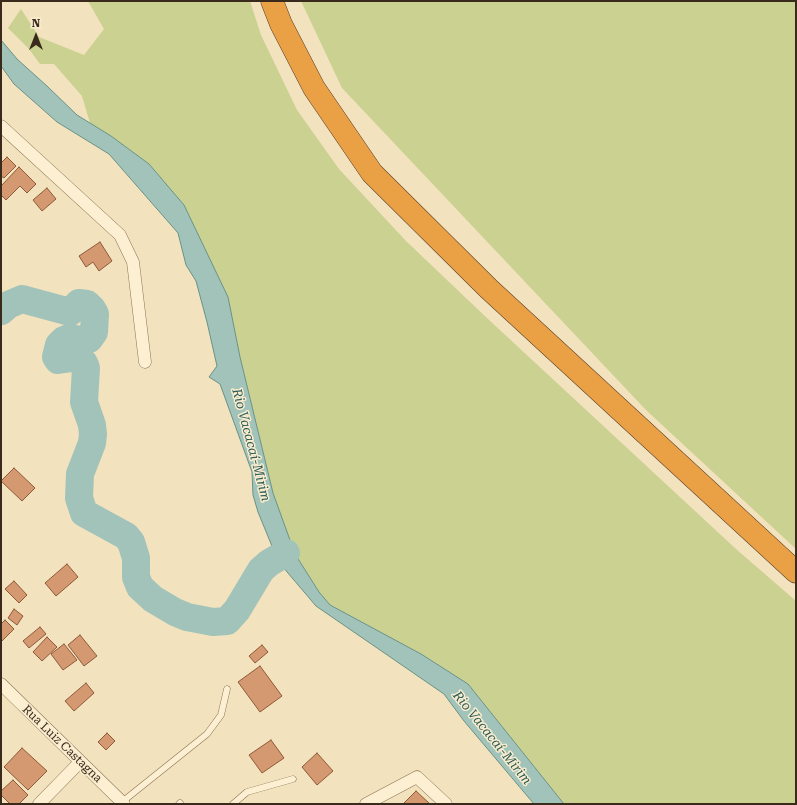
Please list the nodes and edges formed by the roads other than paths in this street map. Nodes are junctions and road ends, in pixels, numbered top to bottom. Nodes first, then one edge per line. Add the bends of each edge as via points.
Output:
1 (272, 1) edge
2 (1, 126) edge
3 (145, 362) dead end
4 (796, 572) edge
5 (1, 684) edge
6 (227, 689) dead end
7 (80, 762) junction
8 (293, 779) dead end
9 (123, 803) edge
10 (39, 804) edge
11 (233, 804) edge
12 (366, 804) edge
13 (446, 804) edge

1 - 4 highway via 314,88 372,173 489,289
2 - 3 street via 120,235 133,262
5 - 7 street, Rua Luiz Castagna
6 - 9 lane via 221,715 207,734
7 - 9 street, Rua Luiz Castagna
7 - 10 street
8 - 11 lane via 246,792
12 - 13 street via 417,777

